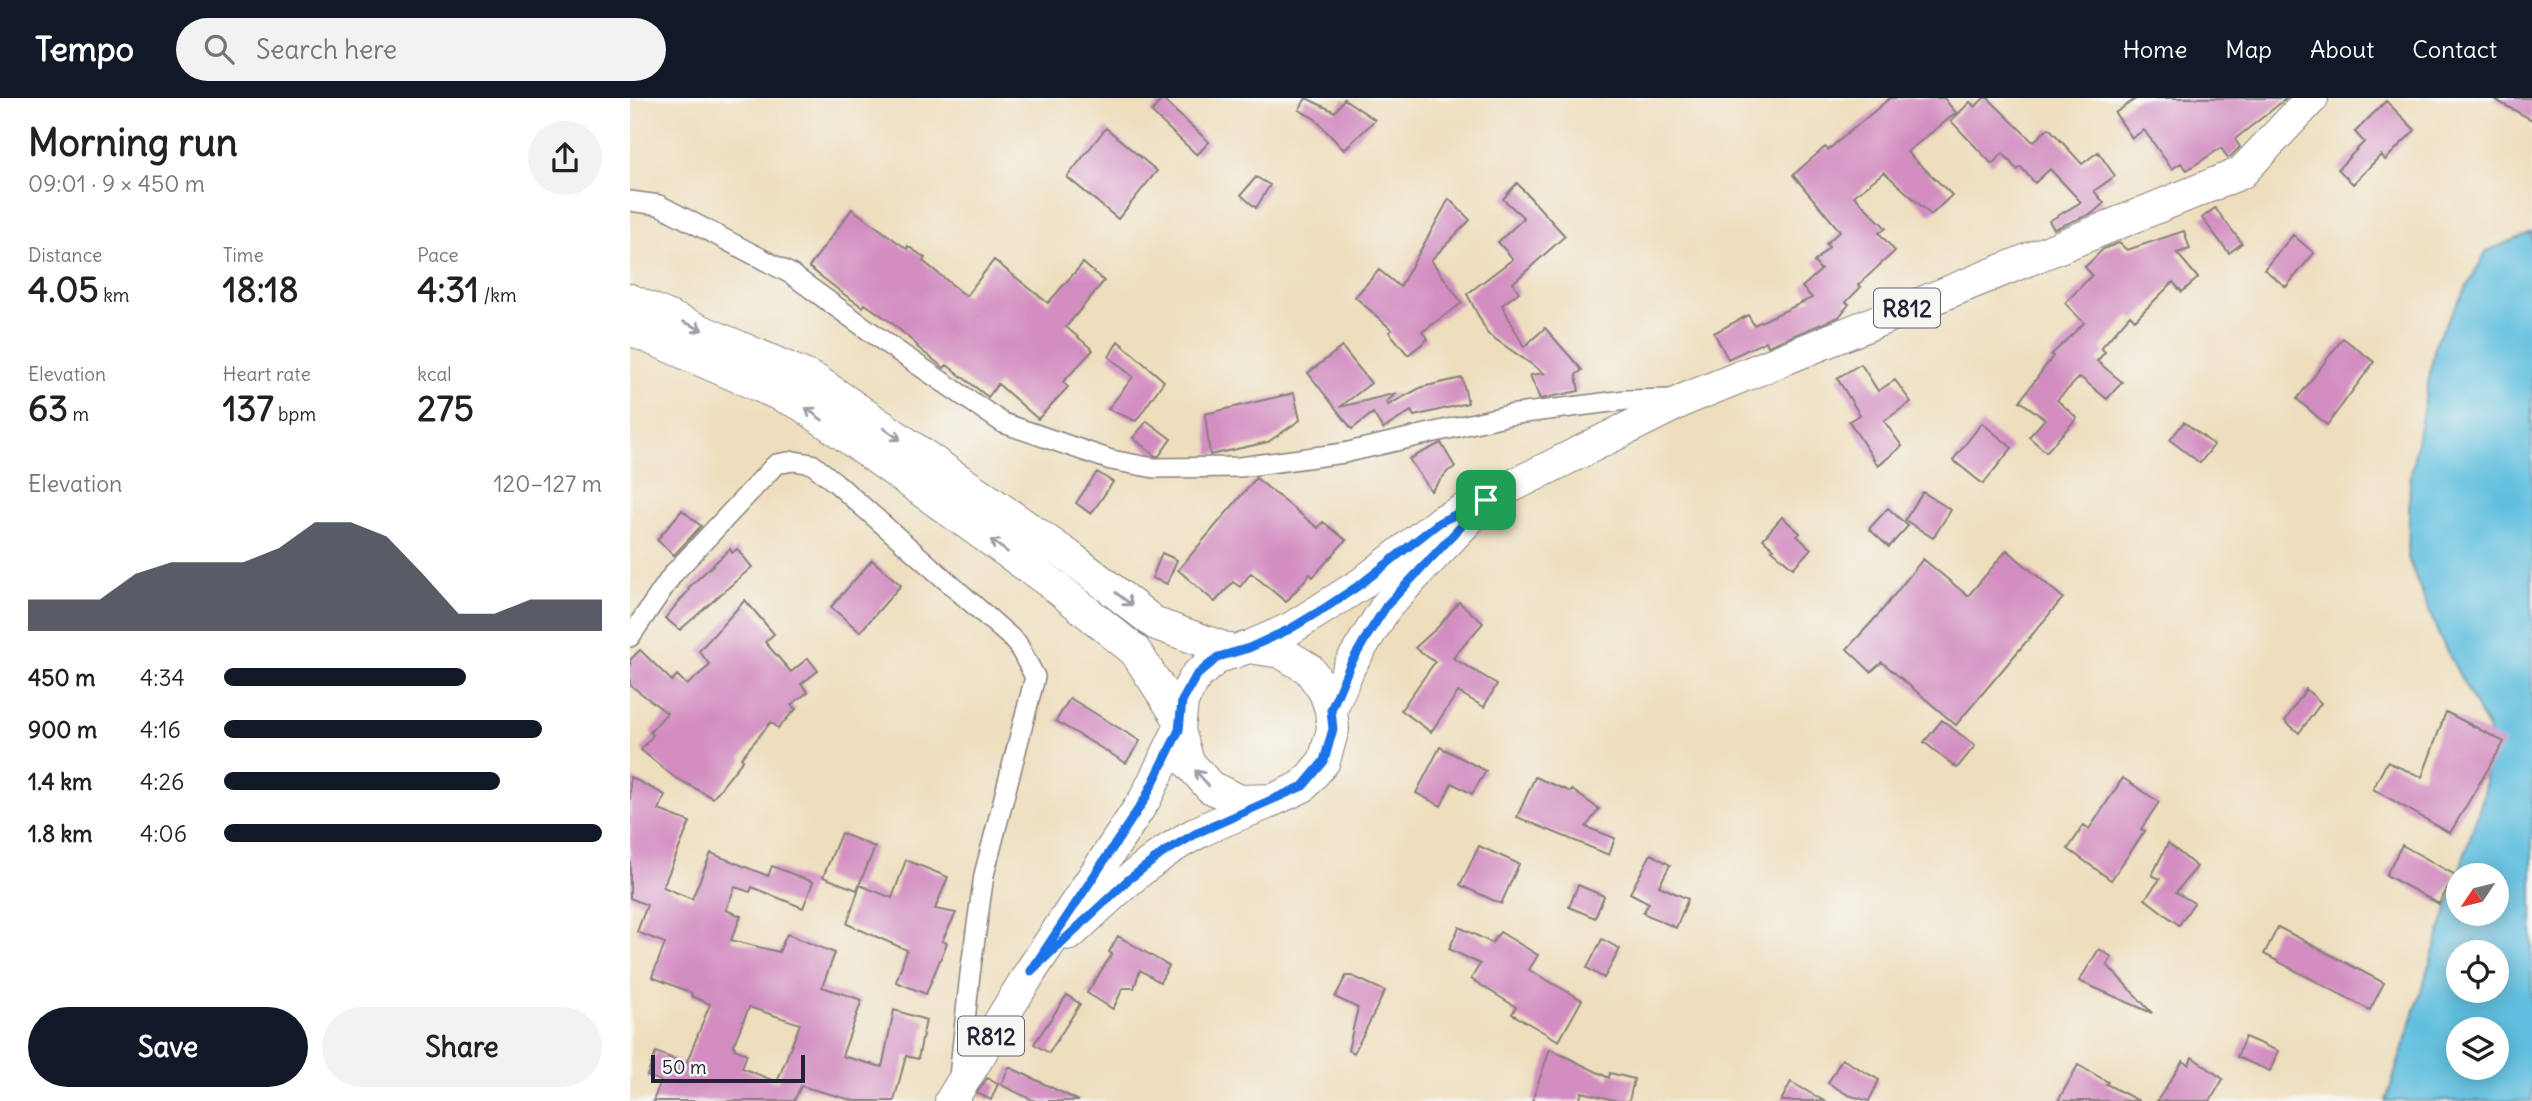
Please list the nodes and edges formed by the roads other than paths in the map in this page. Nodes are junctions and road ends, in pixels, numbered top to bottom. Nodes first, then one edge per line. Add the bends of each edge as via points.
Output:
1 (2301, 102) edge
2 (630, 201) edge
3 (630, 300) edge
4 (630, 329) edge
5 (1686, 399) junction
6 (1486, 500) junction
7 (630, 637) edge
8 (1242, 650) junction
9 (1331, 710) junction
10 (1179, 725) junction
11 (1273, 800) junction
12 (1031, 971) junction
13 (956, 1098) edge

1 - 5 main road, R812 via 2241,173
2 - 5 street via 659,205 791,274 1003,423 1111,460 1154,468 1240,467 1344,453 1509,415 1626,400
3 -> 8 main road via 815,380 1070,557 1156,624
10 -> 4 main road via 1135,651 1055,586 801,404
5 - 6 main road, R812
6 - 8 main road, R812 via 1440,522 1361,584 1290,629
6 - 9 main road, R812 via 1387,605 1350,665
7 - 13 street via 673,574 728,513 775,464 794,461 812,464 836,483 1017,643 1035,677 984,875
8 - 9 main road, R812 via 1281,652 1309,669
8 - 10 main road, R812 via 1218,657 1196,676 1182,701
9 - 11 main road, R812 via 1333,729 1324,761 1303,786
11 -> 10 main road, R812 via 1240,801 1210,787 1188,762
10 - 12 main road, R812 via 1145,799
11 - 12 main road, R812 via 1163,853
12 - 13 main road, R812

